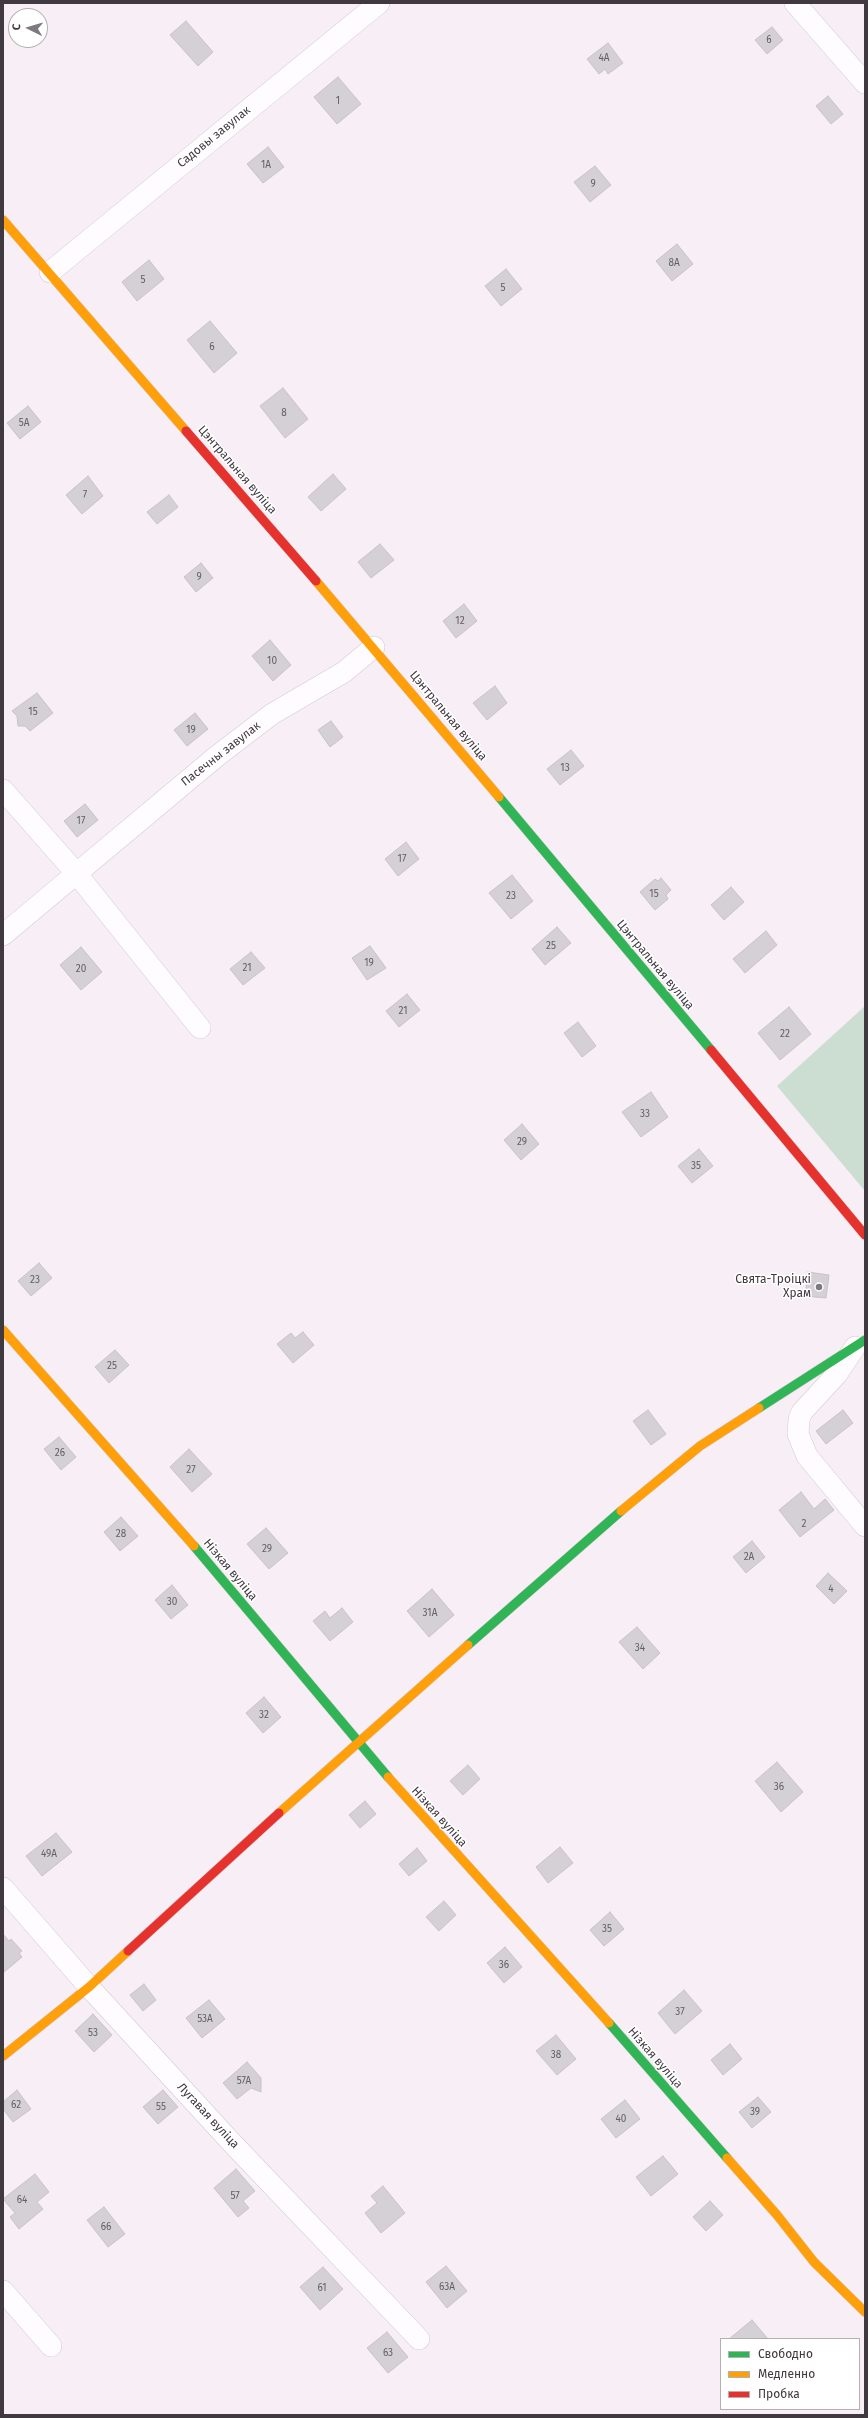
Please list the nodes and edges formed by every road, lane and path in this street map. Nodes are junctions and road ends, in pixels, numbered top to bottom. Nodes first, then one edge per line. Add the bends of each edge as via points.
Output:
1 (379, 3) edge
2 (795, 3) edge
3 (865, 83) edge
4 (4, 222) edge
5 (50, 272) junction
6 (374, 647) junction
7 (3, 790) edge
8 (76, 873) junction
9 (3, 935) edge
10 (200, 1028) dead end
11 (865, 1235) edge
12 (3, 1330) edge
13 (860, 1343) edge
14 (865, 1526) edge
15 (357, 1742) junction
16 (3, 1888) edge
17 (89, 1987) junction
18 (3, 2056) edge
19 (3, 2291) edge
20 (865, 2312) edge
21 (419, 2339) dead end
22 (50, 2346) dead end

1 - 5 street, Садовы завулак
2 - 3 street
4 - 5 street, Цэнтральная вуліца
5 - 6 street, Цэнтральная вуліца
6 - 8 street, Пасечны завулак via 344,672 272,714 217,756
6 - 11 street, Цэнтральная вуліца
7 - 8 street
8 - 9 street, Пасечны завулак
8 - 10 street
12 - 15 street, Нізкая вуліца via 223,1579
13 - 14 street via 837,1374 802,1412 798,1434 807,1456
13 - 15 street via 700,1446 606,1523
15 - 17 street
15 - 20 street, Нізкая вуліца via 604,2017 777,2215 814,2262
16 - 17 street, Лугавая вуліца
17 - 18 street
17 - 21 street, Лугавая вуліца via 232,2143
19 - 22 street

